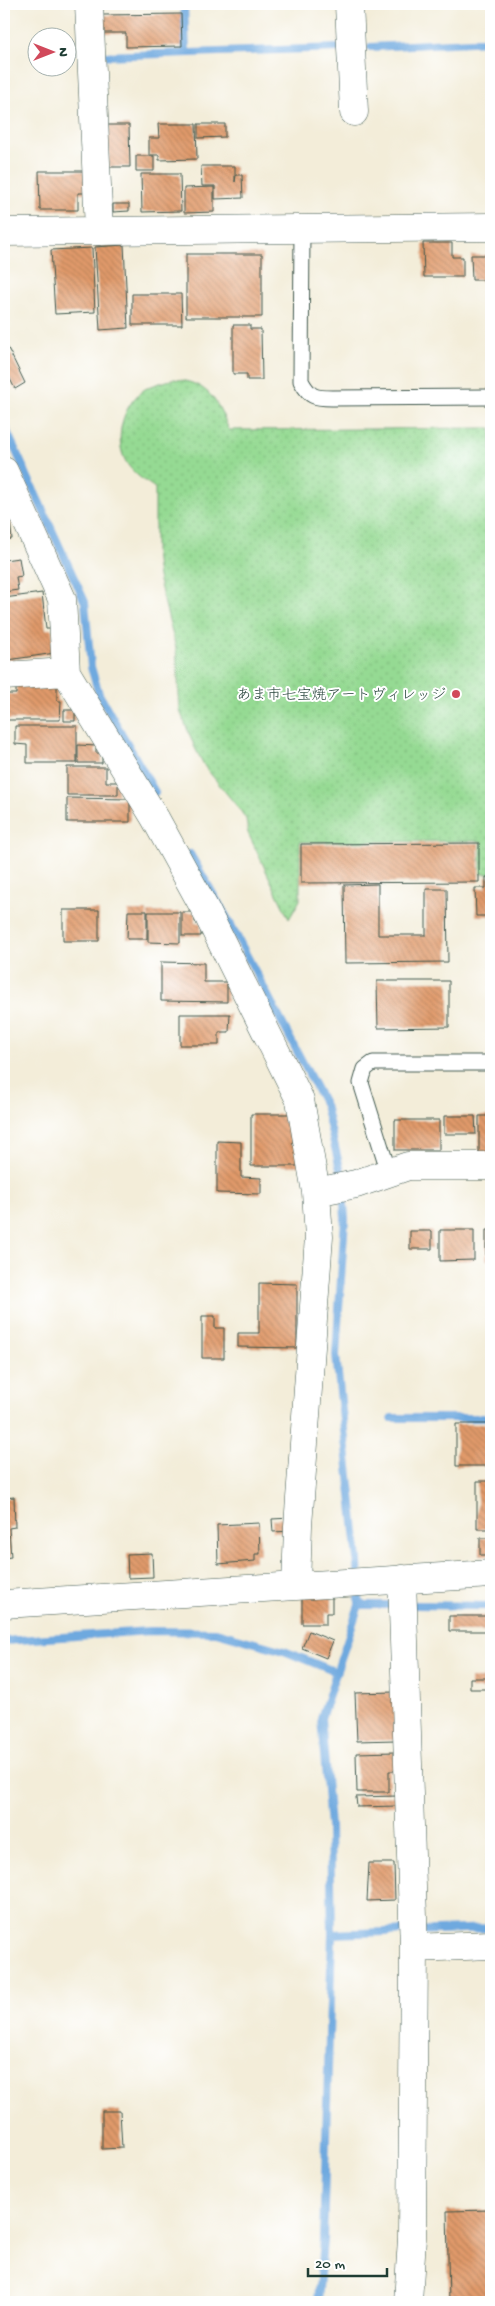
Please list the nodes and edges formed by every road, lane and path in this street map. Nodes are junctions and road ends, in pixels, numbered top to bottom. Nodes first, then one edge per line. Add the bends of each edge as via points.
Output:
1 (89, 4) edge
2 (349, 4) edge
3 (354, 112) dead end
4 (491, 227) edge
5 (302, 228) junction
6 (99, 231) junction
7 (4, 232) edge
8 (491, 397) edge
9 (4, 471) edge
10 (66, 672) junction
11 (4, 676) edge
12 (491, 1063) edge
13 (491, 1166) edge
14 (389, 1173) junction
15 (334, 1188) junction
16 (491, 1574) edge
17 (402, 1579) junction
18 (296, 1586) junction
19 (4, 1604) edge
20 (414, 1936) junction
21 (491, 1945) edge
22 (408, 2302) edge

1 - 6 street
2 - 3 street
4 - 5 street
5 - 6 street
5 - 8 lane via 301,381 307,392 316,398
6 - 7 street
9 - 10 street via 62,599
10 - 11 street
10 - 15 street via 205,909 300,1100
12 - 14 lane via 373,1063 364,1069 362,1083
13 - 14 street via 408,1166
14 - 15 street
15 - 18 street via 319,1238
16 - 17 street
17 - 18 street
17 - 20 street
18 - 19 street
20 - 21 street
20 - 22 street via 412,2238

